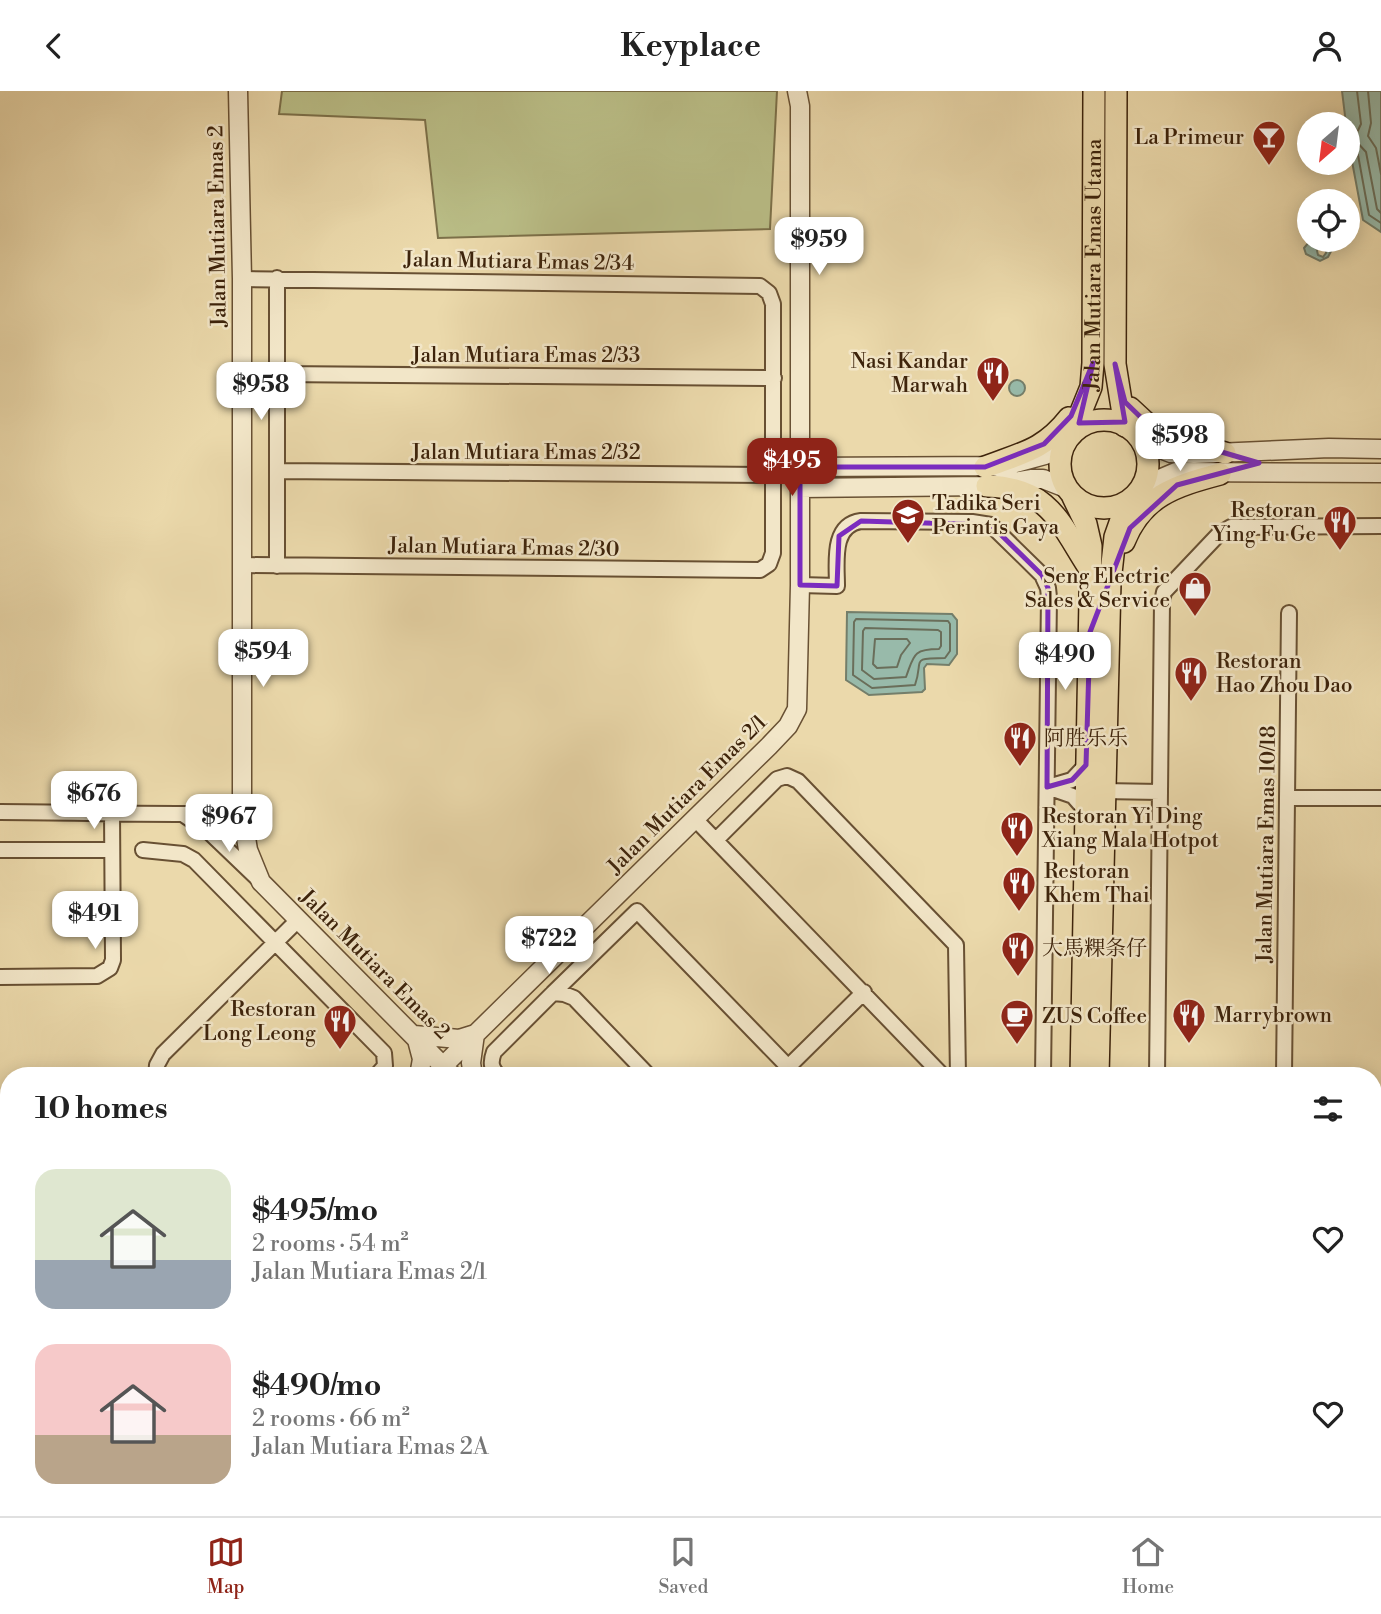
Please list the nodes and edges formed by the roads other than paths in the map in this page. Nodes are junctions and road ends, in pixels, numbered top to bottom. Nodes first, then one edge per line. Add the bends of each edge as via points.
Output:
1 (237, 91) edge
2 (797, 91) edge
3 (1094, 91) edge
4 (1116, 91) edge
5 (277, 278) junction
6 (242, 279) junction
7 (1104, 363) junction
8 (277, 374) junction
9 (774, 378) junction
10 (1125, 426) junction
11 (1067, 440) junction
12 (1143, 442) junction
13 (1381, 449) edge
14 (1225, 453) junction
15 (800, 467) junction
16 (277, 471) junction
17 (1381, 473) edge
18 (1220, 474) junction
19 (774, 475) junction
20 (986, 477) junction
21 (1143, 486) junction
22 (800, 488) junction
23 (1070, 492) junction
24 (1128, 503) junction
25 (1381, 526) edge
26 (242, 565) junction
27 (277, 566) junction
28 (1102, 573) junction
29 (800, 585) junction
30 (1289, 613) dead end
31 (1086, 765) junction
32 (1047, 787) junction
33 (1103, 791) junction
34 (1160, 792) junction
35 (1288, 798) junction
36 (1381, 798) edge
37 (1086, 811) junction
38 (0, 812) edge
39 (112, 812) junction
40 (242, 813) junction
41 (184, 815) junction
42 (695, 819) junction
43 (716, 839) junction
44 (112, 850) junction
45 (143, 850) dead end
46 (0, 851) edge
47 (261, 882) junction
48 (298, 920) junction
49 (275, 945) junction
50 (0, 977) edge
51 (864, 992) junction
52 (553, 993) junction
53 (475, 1034) junction
54 (414, 1035) junction
55 (157, 1067) edge
56 (384, 1067) edge
57 (420, 1067) edge
58 (438, 1067) edge
59 (448, 1067) edge
60 (471, 1067) edge
61 (492, 1067) edge
62 (640, 1067) edge
63 (782, 1067) edge
64 (794, 1067) edge
65 (935, 1067) edge
66 (958, 1067) edge
67 (1044, 1067) edge
68 (1081, 1067) edge
69 (1098, 1067) edge
70 (1157, 1067) edge
71 (1284, 1067) edge

1 - 6 street, Jalan Mutiara Emas 2
2 - 15 street, Jalan Mutiara Emas 2/1
3 - 7 main road, Jalan Mutiara Emas Utama
4 - 7 main road, Jalan Mutiara Emas Utama
5 - 6 street, Jalan Mutiara Emas 2/34
5 - 8 street
5 - 9 street, Jalan Mutiara Emas 2/34 via 760,286 773,304
6 - 26 street, Jalan Mutiara Emas 2
7 - 10 main road, Jalan Mutiara Emas Utama
7 - 11 main road, Jalan Mutiara Emas Utama
7 - 14 main road via 1125,402 1157,433
7 - 20 main road via 1059,432
8 - 9 street, Jalan Mutiara Emas 2/33
8 - 16 street
9 - 19 street
10 - 11 main road via 1091,422
10 - 12 main road
11 - 20 street via 1045,455 1005,466
11 - 23 main road via 1060,461
12 - 14 street via 1171,453
12 - 21 main road via 1149,464
13 - 14 street
15 - 20 street
15 - 22 street, Jalan Mutiara Emas 2/1
16 - 19 street, Jalan Mutiara Emas 2/32
16 - 27 street
17 - 18 street
18 - 21 street via 1176,472
18 - 28 main road via 1177,485 1147,507
19 - 27 street, Jalan Mutiara Emas 2/30 via 773,553 765,568 754,571
20 - 22 street
20 - 23 street via 1042,479
20 - 28 main road via 1039,499
21 - 24 main road
22 - 29 street, Jalan Mutiara Emas 2/1
23 - 24 main road via 1094,508
23 - 28 main road
24 - 28 main road
25 - 34 street via 1231,527 1164,592
26 - 27 street, Jalan Mutiara Emas 2/30
26 - 40 street, Jalan Mutiara Emas 2
28 - 31 main road
28 - 33 main road
29 - 32 street via 836,586 839,536 854,522 972,522 997,529 1042,575 1048,588
29 - 42 street, Jalan Mutiara Emas 2/1 via 799,699 794,717
30 - 35 street, Jalan Mutiara Emas 10/18
31 - 32 street via 1072,780
31 - 37 main road
32 - 37 street via 1073,796
32 - 67 street
33 - 34 street
33 - 69 main road
34 - 70 street
35 - 36 street
35 - 71 street, Jalan Mutiara Emas 10/18
37 - 68 main road
38 - 39 street
39 - 41 street
39 - 44 street
40 - 41 street
40 - 47 street, Jalan Mutiara Emas 2 via 248,850
41 - 47 street via 209,832
42 - 43 street
42 - 53 street, Jalan Mutiara Emas 2/1
43 - 51 street
43 - 66 street via 777,779 787,776 798,782 956,945
44 - 46 street
44 - 50 street via 110,968 97,976
45 - 49 street via 191,858
47 - 48 street, Jalan Mutiara Emas 2
48 - 49 street
48 - 54 street, Jalan Mutiara Emas 2
49 - 55 street via 163,1055
49 - 56 street via 384,1053
51 - 64 street
51 - 65 street
52 - 61 street via 495,1052
52 - 62 street via 574,998
52 - 63 street via 637,911
53 - 54 street via 459,1039
53 - 59 street, Jalan Mutiara Emas 2/1
53 - 60 street
54 - 57 street via 421,1053
54 - 58 street, Jalan Mutiara Emas 2

